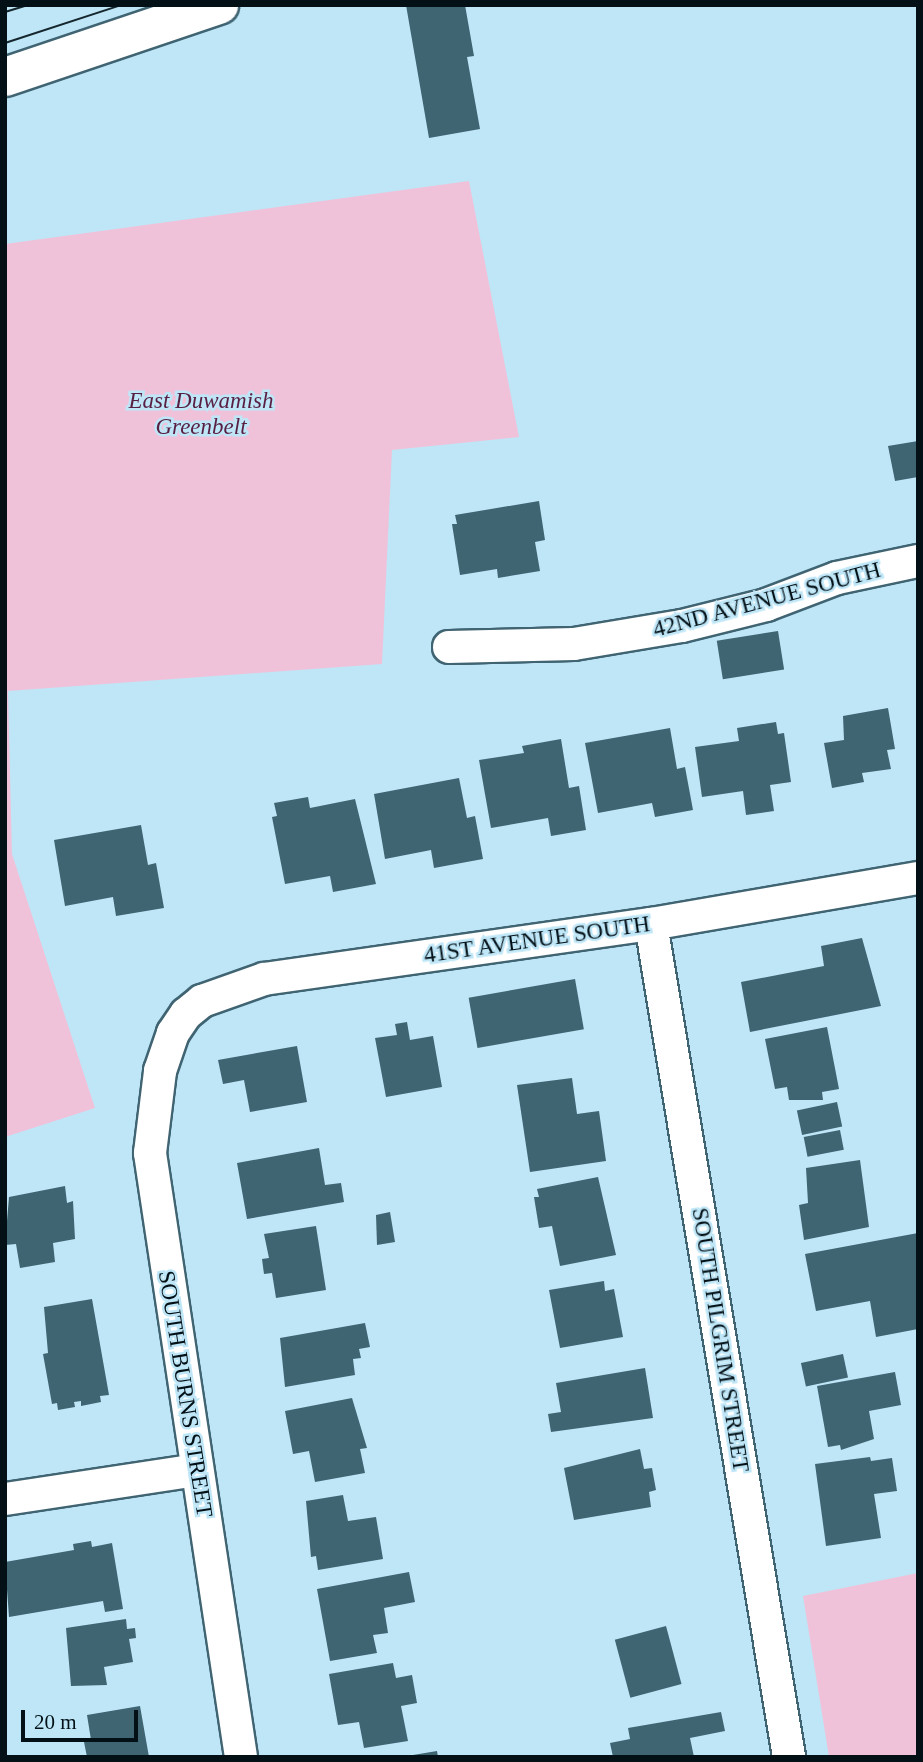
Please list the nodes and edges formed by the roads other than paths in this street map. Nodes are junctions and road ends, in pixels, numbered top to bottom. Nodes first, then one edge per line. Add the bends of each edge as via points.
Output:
1 (219, 5) edge
2 (5, 77) edge
3 (918, 561) edge
4 (449, 647) dead end
5 (918, 878) edge
6 (651, 924) junction
7 (173, 1033) joint
8 (196, 1470) junction
9 (5, 1499) edge
10 (241, 1757) edge
11 (789, 1757) edge

1 - 2 main road
3 - 4 street, 42ND AVENUE SOUTH via 837,578 766,605 682,626 574,644
5 - 6 street, 41ST AVENUE SOUTH
6 - 7 street, 41ST AVENUE SOUTH via 264,979 202,1001
6 - 11 street, SOUTH PILGRIM STREET
7 - 8 street, SOUTH BURNS STREET via 158,1084 150,1153
8 - 9 street
8 - 10 street, SOUTH BURNS STREET

